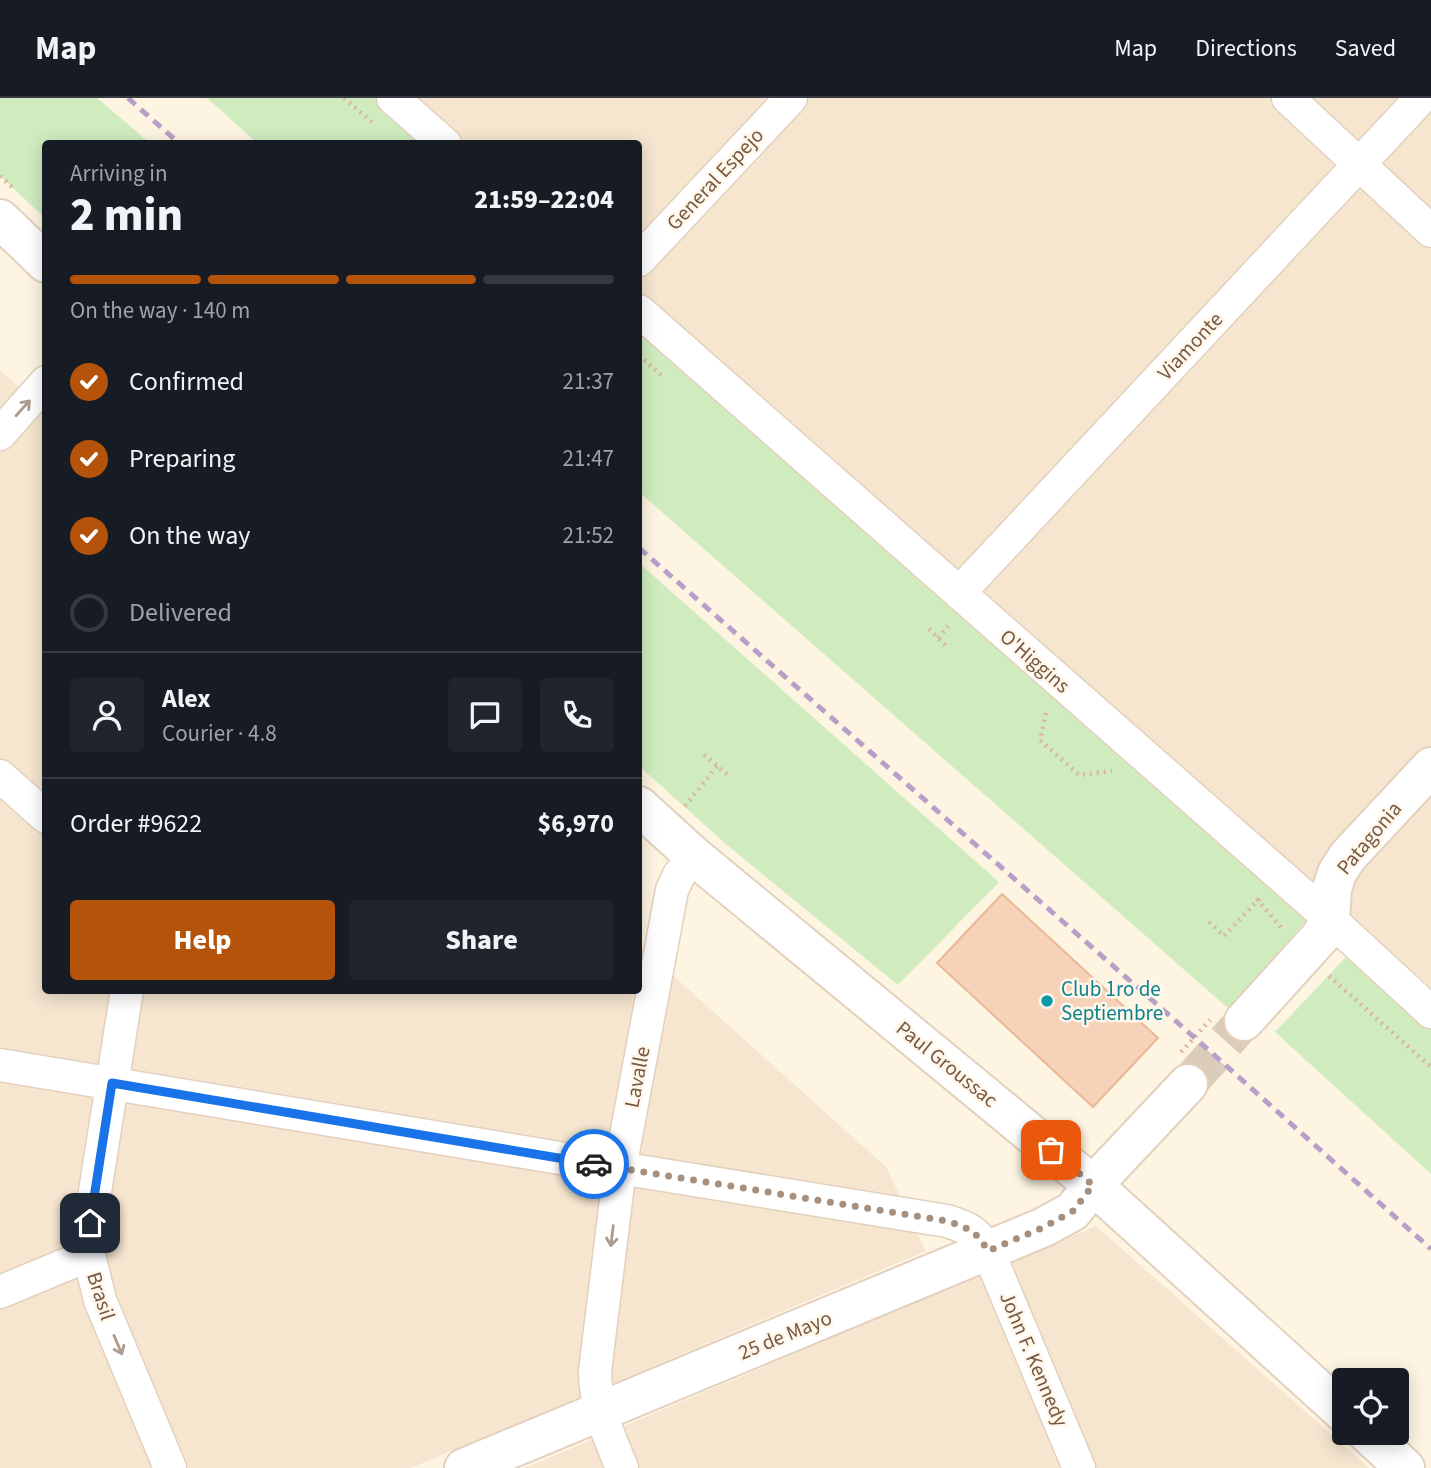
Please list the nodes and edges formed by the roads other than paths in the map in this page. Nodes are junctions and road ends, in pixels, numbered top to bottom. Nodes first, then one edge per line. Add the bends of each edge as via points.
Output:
1 (393, 98) edge
2 (791, 98) edge
3 (1288, 98) edge
4 (1421, 98) edge
5 (440, 140) edge
6 (1360, 164) junction
7 (0, 219) edge
8 (1431, 231) edge
9 (642, 257) edge
10 (42, 260) edge
11 (642, 314) edge
12 (42, 386) edge
13 (0, 433) edge
14 (959, 593) junction
15 (1431, 766) edge
16 (0, 776) edge
17 (642, 809) edge
18 (42, 813) edge
19 (695, 857) junction
20 (1330, 919) junction
21 (126, 994) edge
22 (1431, 1012) edge
23 (1227, 1020) tunnel mouth
24 (0, 1065) edge
25 (1182, 1071) tunnel mouth
26 (112, 1083) junction
27 (620, 1168) junction
28 (1093, 1185) junction
29 (988, 1251) junction
30 (89, 1255) junction
31 (0, 1292) edge
32 (1332, 1402) edge
33 (600, 1411) junction
34 (1380, 1445) edge
35 (170, 1468) edge
36 (464, 1468) edge
37 (622, 1468) edge
38 (1079, 1468) edge
39 (1405, 1468) edge

1 - 5 street
2 - 9 street, General Espejo
3 - 6 street
4 - 6 street, Viamonte
6 - 8 street
6 - 14 street, Viamonte
7 - 10 street
11 - 14 street, O'Higgins
13 -> 12 street
14 - 20 street, O'Higgins
15 - 20 street, Patagonia via 1348,856 1332,888
16 - 18 street
17 - 19 street, Paul Groussac
19 - 27 street, Lavalle via 672,890
19 - 28 street, Paul Groussac
20 - 22 street, O'Higgins
20 - 23 street via 1321,936 1291,945
21 - 26 street, Brasil
24 - 26 street
25 - 28 street, 25 de Mayo
26 - 27 street
26 - 30 street, Brasil
27 - 29 street via 947,1221 969,1228
27 -> 33 street, Lavalle via 595,1371
28 - 29 street, 25 de Mayo via 1073,1211
28 - 32 street, Paul Groussac
29 - 33 street, 25 de Mayo
29 - 38 street, John F. Kennedy
30 - 31 street
30 -> 35 street, Brasil via 100,1300
33 - 36 street, 25 de Mayo
33 - 37 street, Lavalle
34 - 39 street

